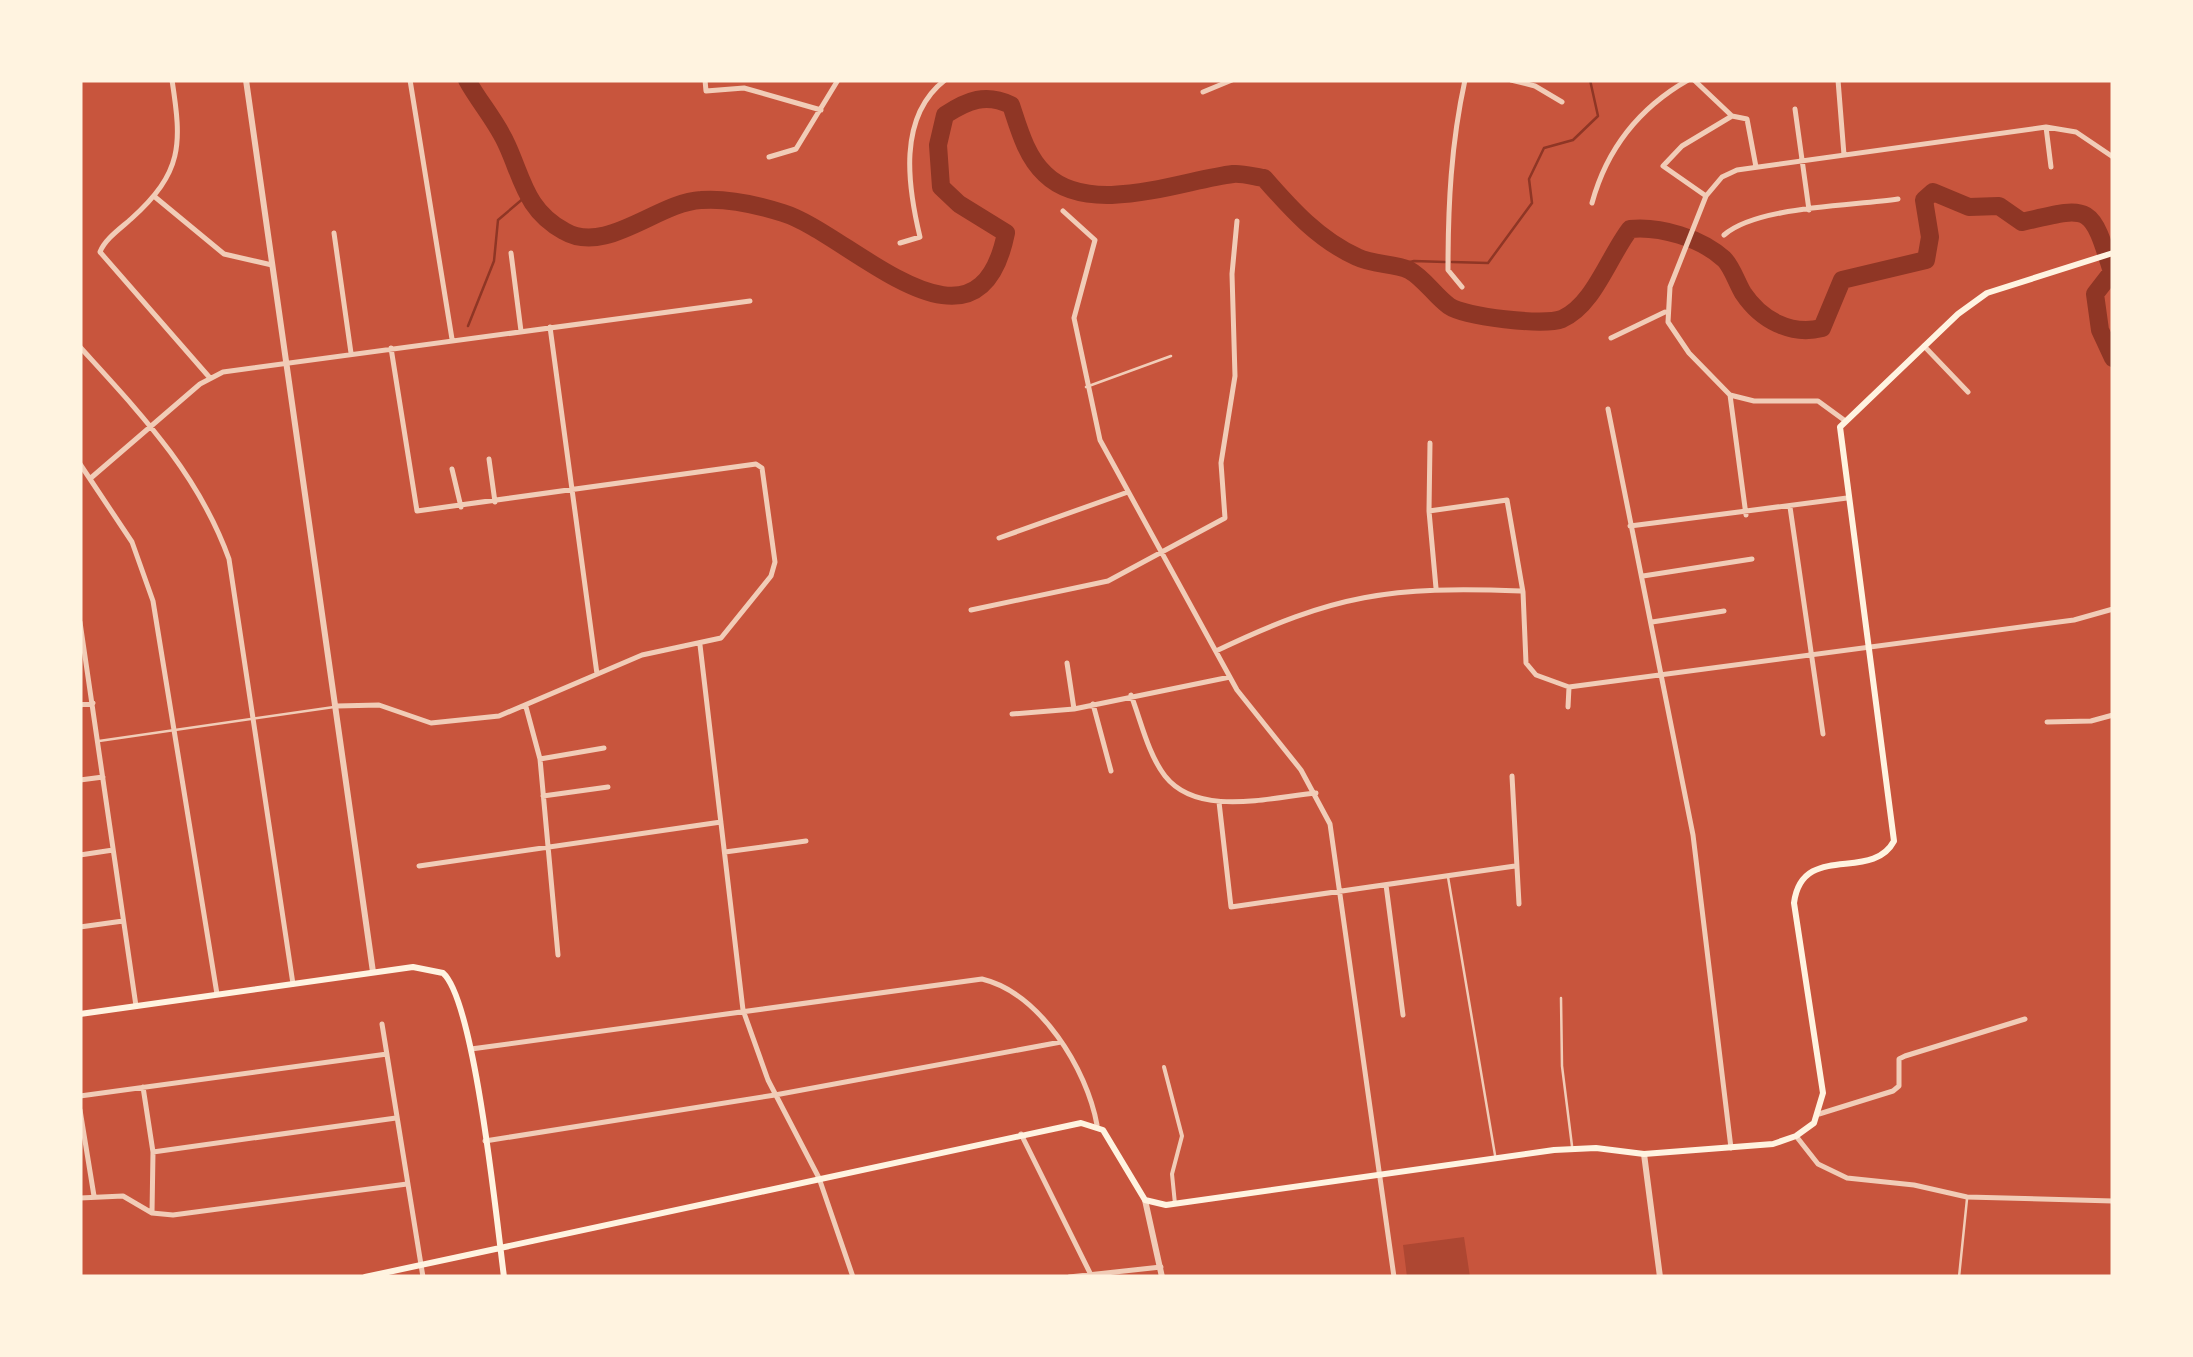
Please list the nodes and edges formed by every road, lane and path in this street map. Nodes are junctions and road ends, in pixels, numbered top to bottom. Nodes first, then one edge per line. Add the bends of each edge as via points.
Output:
1 (172, 80) edge
2 (246, 80) edge
3 (410, 80) edge
4 (705, 80) edge
5 (838, 80) edge
6 (945, 80) edge
7 (1232, 80) edge
8 (1464, 80) edge
9 (1512, 80) edge
10 (1691, 80) edge
11 (1838, 80) edge
12 (1203, 92) dead end
13 (1562, 102) dead end
14 (1795, 109) dead end
15 (820, 110) junction
16 (1732, 116) junction
17 (2046, 127) junction
18 (1844, 155) junction
19 (769, 157) dead end
20 (2113, 157) edge
21 (1802, 161) junction
22 (1756, 167) junction
23 (2051, 167) dead end
24 (1706, 196) junction
25 (155, 198) junction
26 (1898, 199) dead end
27 (1592, 204) dead end
28 (1808, 210) junction
29 (1063, 211) dead end
30 (1237, 220) dead end
31 (334, 234) dead end
32 (1724, 235) dead end
33 (900, 243) dead end
34 (510, 253) dead end
35 (2113, 254) edge
36 (272, 265) junction
37 (1462, 287) dead end
38 (750, 301) dead end
39 (1666, 312) junction
40 (550, 327) junction
41 (522, 331) junction
42 (1611, 338) dead end
43 (452, 340) junction
44 (1924, 346) junction
45 (80, 347) edge
46 (391, 348) junction
47 (350, 353) junction
48 (1170, 356) dead end
49 (286, 362) junction
50 (210, 378) junction
51 (1086, 387) junction
52 (1968, 392) dead end
53 (1730, 395) junction
54 (1608, 409) dead end
55 (1844, 420) junction
56 (152, 427) junction
57 (1430, 442) dead end
58 (489, 459) dead end
59 (80, 464) edge
60 (452, 469) dead end
61 (92, 477) junction
62 (574, 491) junction
63 (1128, 492) junction
64 (1847, 498) junction
65 (495, 502) junction
66 (461, 507) junction
67 (1790, 507) junction
68 (1429, 511) junction
69 (1746, 515) junction
70 (1630, 526) junction
71 (999, 538) dead end
72 (1163, 554) junction
73 (1752, 559) dead end
74 (1643, 576) junction
75 (1436, 588) junction
76 (1523, 592) junction
77 (2113, 609) edge
78 (972, 610) dead end
79 (1724, 611) dead end
80 (80, 622) edge
81 (1652, 622) junction
82 (700, 645) junction
83 (1868, 646) junction
84 (1216, 652) junction
85 (1812, 654) junction
86 (1067, 663) dead end
87 (596, 674) junction
88 (1662, 674) junction
89 (1230, 677) junction
90 (1570, 687) junction
91 (1131, 696) junction
92 (92, 704) junction
93 (1093, 704) junction
94 (80, 705) edge
95 (337, 706) junction
96 (526, 707) junction
97 (1568, 707) dead end
98 (1074, 708) junction
99 (1012, 714) dead end
100 (2113, 715) edge
101 (255, 719) junction
102 (2047, 722) dead end
103 (175, 730) junction
104 (1823, 734) dead end
105 (98, 741) junction
106 (604, 748) dead end
107 (540, 759) junction
108 (1111, 771) dead end
109 (1512, 776) dead end
110 (103, 777) junction
111 (80, 780) edge
112 (608, 787) dead end
113 (1316, 794) junction
114 (542, 796) junction
115 (1220, 802) junction
116 (721, 822) junction
117 (806, 842) dead end
118 (548, 846) junction
119 (114, 850) junction
120 (725, 852) junction
121 (80, 855) edge
122 (419, 866) dead end
123 (1515, 866) junction
124 (1448, 876) junction
125 (1386, 885) junction
126 (1343, 892) junction
127 (1519, 904) dead end
128 (124, 921) junction
129 (80, 927) edge
130 (558, 955) dead end
131 (373, 972) junction
132 (294, 984) junction
133 (217, 994) junction
134 (1562, 998) dead end
135 (136, 1006) junction
136 (744, 1010) junction
137 (80, 1014) edge
138 (1403, 1015) dead end
139 (2025, 1019) dead end
140 (382, 1024) dead end
141 (1061, 1042) junction
142 (469, 1049) junction
143 (387, 1054) junction
144 (1164, 1067) dead end
145 (143, 1087) junction
146 (775, 1095) junction
147 (80, 1096) edge
148 (80, 1110) edge
149 (1820, 1114) junction
150 (396, 1118) junction
151 (1097, 1126) junction
152 (1020, 1134) junction
153 (1796, 1136) junction
154 (485, 1141) junction
155 (1573, 1148) junction
156 (1731, 1148) junction
157 (154, 1152) junction
158 (1644, 1154) junction
159 (1495, 1157) junction
160 (1379, 1173) junction
161 (819, 1178) junction
162 (408, 1184) junction
163 (94, 1196) junction
164 (1967, 1197) junction
165 (80, 1198) edge
166 (1145, 1200) junction
167 (2113, 1202) edge
168 (1175, 1204) junction
169 (152, 1213) junction
170 (500, 1247) junction
171 (421, 1264) junction
172 (1162, 1267) junction
173 (1091, 1274) edge
174 (365, 1277) edge
175 (423, 1277) edge
176 (504, 1277) edge
177 (852, 1277) edge
178 (1070, 1277) edge
179 (1162, 1277) edge
180 (1394, 1277) edge
181 (1660, 1277) edge
182 (1959, 1277) edge

1 - 25 street via 178,158
2 - 36 street
3 - 43 street
4 - 15 street via 706,91 744,88
5 - 15 street
6 - 33 street via 928,98 911,144 910,193 920,238
7 - 12 street
8 - 37 street via 1448,190 1448,270
9 - 13 street
10 - 16 street
10 - 27 street via 1659,98 1626,130
11 - 18 street
14 - 21 street
15 - 19 street via 796,149
16 - 22 street via 1747,119
16 - 24 street via 1663,164
17 - 18 street
17 - 20 street via 2076,132
17 - 23 street
18 - 21 street
21 - 22 street
21 - 28 street
22 - 24 street via 1722,176
24 - 39 street
25 - 36 street via 224,254
25 - 50 street via 100,252
26 - 28 street
28 - 32 street via 1738,225
29 - 51 street via 1094,240 1074,318
30 - 72 street via 1235,376 1221,462 1227,512 1220,523
31 - 47 street
34 - 41 street
35 - 44 main road via 1996,288
36 - 49 street
38 - 40 street
39 - 42 street
39 - 53 street via 1675,337
40 - 41 street
40 - 62 street
41 - 43 street
43 - 46 street
44 - 52 street
44 - 55 main road
45 - 56 street
46 - 47 street
46 - 66 street via 417,512
47 - 49 street
48 - 51 lane
49 - 50 street
49 - 95 street
50 - 56 street
51 - 63 street via 1100,440
53 - 55 street via 1818,401
53 - 69 street
54 - 70 street
55 - 64 main road via 1838,438
56 - 61 street
56 - 101 street via 202,494 229,558
57 - 68 street
58 - 65 street
59 - 61 street
60 - 66 street
61 - 103 street via 147,576
62 - 65 street
62 - 82 street via 761,465 774,570 729,630
62 - 87 street
63 - 71 street
63 - 72 street
64 - 67 street
64 - 83 main road
65 - 66 street
67 - 69 street
67 - 85 street
68 - 75 street
68 - 76 street via 1506,500
69 - 70 street
70 - 74 street
72 - 78 street via 1090,588
72 - 84 street
73 - 74 street
74 - 81 street
75 - 76 street
75 - 84 street via 1314,608
76 - 90 street via 1526,663 1536,675
77 - 83 street via 2074,620
79 - 81 street
80 - 92 street
81 - 88 street
82 - 87 street via 642,655
82 - 116 street
83 - 85 street
83 - 149 main road via 1894,841 1876,858 1805,874 1794,903 1823,1084
84 - 89 street
85 - 88 street
85 - 104 street
86 - 98 street
87 - 96 street
88 - 90 street
88 - 156 street via 1703,903
89 - 91 street
89 - 113 street
90 - 97 street
91 - 93 street
91 - 115 street via 1167,779
92 - 94 street
92 - 105 street
93 - 98 street
93 - 108 street
95 - 96 street via 379,705 415,720 449,724
95 - 101 lane
95 - 131 street
96 - 107 street
98 - 99 street
100 - 102 street
101 - 103 lane
101 - 132 street
103 - 105 lane
103 - 133 street
105 - 110 street
106 - 107 street
107 - 114 street
109 - 123 street
110 - 111 street
110 - 119 street
112 - 114 street
113 - 115 street
113 - 126 street via 1334,836
114 - 118 street
115 - 126 street via 1231,907
116 - 118 street
116 - 120 street
117 - 120 street
118 - 122 street
118 - 130 street
119 - 121 street
119 - 128 street
120 - 136 street
123 - 124 street
123 - 127 street
124 - 125 street
124 - 159 lane
125 - 126 street
125 - 138 street
126 - 160 street
128 - 129 street
128 - 135 street
131 - 132 main road
131 - 142 main road via 425,966 444,973 457,994
132 - 133 main road
133 - 135 main road
134 - 155 lane
135 - 137 main road
136 - 141 street via 982,979 1026,998
136 - 142 street
136 - 146 street
139 - 149 street via 1904,1056 1894,1092
140 - 143 street
141 - 146 street
141 - 151 street
142 - 154 main road
143 - 145 street
143 - 150 street
144 - 168 street via 1182,1136 1172,1174
145 - 147 street
145 - 157 street
146 - 154 street
146 - 161 street
148 - 163 street
149 - 153 main road
150 - 157 street
150 - 162 street
151 - 152 main road
151 - 166 main road
152 - 161 main road
152 - 173 street
153 - 156 main road
153 - 164 street via 1818,1164 1846,1178
154 - 170 main road
155 - 158 main road
155 - 159 main road
156 - 158 main road
157 - 169 street
158 - 181 street
159 - 160 main road
160 - 168 main road
160 - 180 street
161 - 170 main road
161 - 177 street
162 - 169 street
162 - 171 street
163 - 165 street
163 - 169 street via 123,1196
164 - 167 street
164 - 182 lane
166 - 168 main road
166 - 172 street
170 - 171 main road
170 - 176 main road
171 - 174 main road
171 - 175 street
172 - 173 street
172 - 179 street
173 - 178 street

